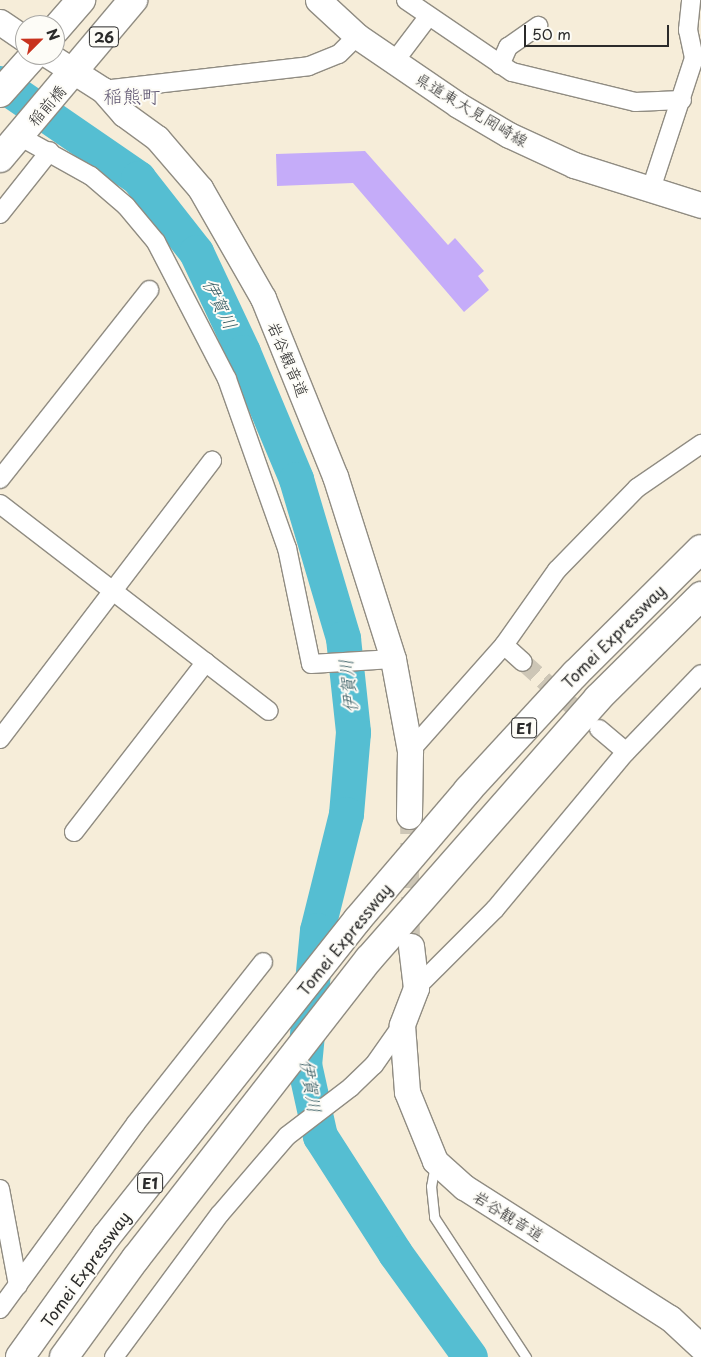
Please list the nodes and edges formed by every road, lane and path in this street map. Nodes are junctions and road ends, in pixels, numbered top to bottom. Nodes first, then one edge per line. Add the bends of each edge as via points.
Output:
1 (81, 0) edge
2 (134, 0) edge
3 (318, 0) edge
4 (406, 0) edge
5 (690, 0) edge
6 (428, 17) junction
7 (65, 18) edge
8 (0, 22) edge
9 (538, 26) dead end
10 (15, 32) edge
11 (357, 36) junction
12 (394, 62) junction
13 (25, 65) edge
14 (62, 65) edge
15 (500, 65) junction
16 (74, 73) junction
17 (103, 90) junction
18 (0, 93) edge
19 (682, 100) junction
20 (19, 136) junction
21 (50, 151) junction
22 (0, 158) edge
23 (651, 189) junction
24 (701, 205) edge
25 (0, 214) edge
26 (149, 290) dead end
27 (701, 444) edge
28 (212, 461) dead end
29 (0, 479) edge
30 (0, 504) edge
31 (701, 548) edge
32 (113, 591) junction
33 (701, 596) edge
34 (504, 645) junction
35 (392, 659) junction
36 (206, 662) junction
37 (522, 662) tunnel mouth
38 (701, 674) edge
39 (269, 711) dead end
40 (599, 729) tunnel mouth
41 (0, 739) edge
42 (410, 751) junction
43 (626, 752) junction
44 (408, 816) tunnel mouth
45 (74, 832) dead end
46 (411, 946) tunnel mouth
47 (263, 962) dead end
48 (416, 988) junction
49 (402, 1025) junction
50 (436, 1161) junction
51 (0, 1189) edge
52 (6, 1247) edge
53 (18, 1285) junction
54 (0, 1309) edge
55 (701, 1347) edge
56 (20, 1357) edge
57 (64, 1357) edge
58 (114, 1357) edge
59 (526, 1357) edge

1 - 7 main road, 26
2 - 16 main road, 26
3 - 11 street, 県道東大見岡崎線
4 - 6 street
5 - 19 street via 688,30 694,58
6 - 12 street
6 - 15 street
8 - 10 street
9 - 15 street via 508,47
11 - 12 street, 県道東大見岡崎線
11 - 17 street via 339,54 309,66
12 - 23 street, 県道東大見岡崎線 via 509,135 574,164
13 - 18 main road
14 - 16 street
15 - 19 street via 537,80 635,102
16 - 17 street, 岩谷観音道
16 - 20 main road, 稲前橋 / 26
17 - 35 street, 岩谷観音道 via 124,114 157,138 200,188 264,298 336,476
19 - 23 street
20 - 21 street
20 - 22 main road, 26
21 - 25 street
21 - 35 street via 91,176 126,206 156,242 223,371 286,548 311,664
23 - 24 street, 県道東大見岡崎線
26 - 29 street
27 - 34 street via 631,495 557,570
28 - 32 street
30 - 32 street
31 - 56 main road, Tomei Expressway / E1 via 574,674 468,790 358,919 106,1237
32 - 36 street
32 - 41 street
33 - 57 main road, Tomei Expressway / E1 via 598,698 369,958 136,1258
34 - 37 street
34 - 42 street
35 - 42 street, 岩谷観音道
36 - 39 street
36 - 45 street
38 - 43 street
40 - 43 street
42 - 44 street, 岩谷観音道
43 - 48 street via 495,909
46 - 48 street
47 - 53 street via 136,1123
48 - 49 street
49 - 50 street, 岩谷観音道 via 407,1092
49 - 58 street via 374,1065 351,1087 287,1136 220,1214
50 - 55 street, 岩谷観音道 via 464,1187 670,1318
50 - 59 lane via 431,1186 434,1217
51 - 52 street
52 - 53 street
53 - 54 street

